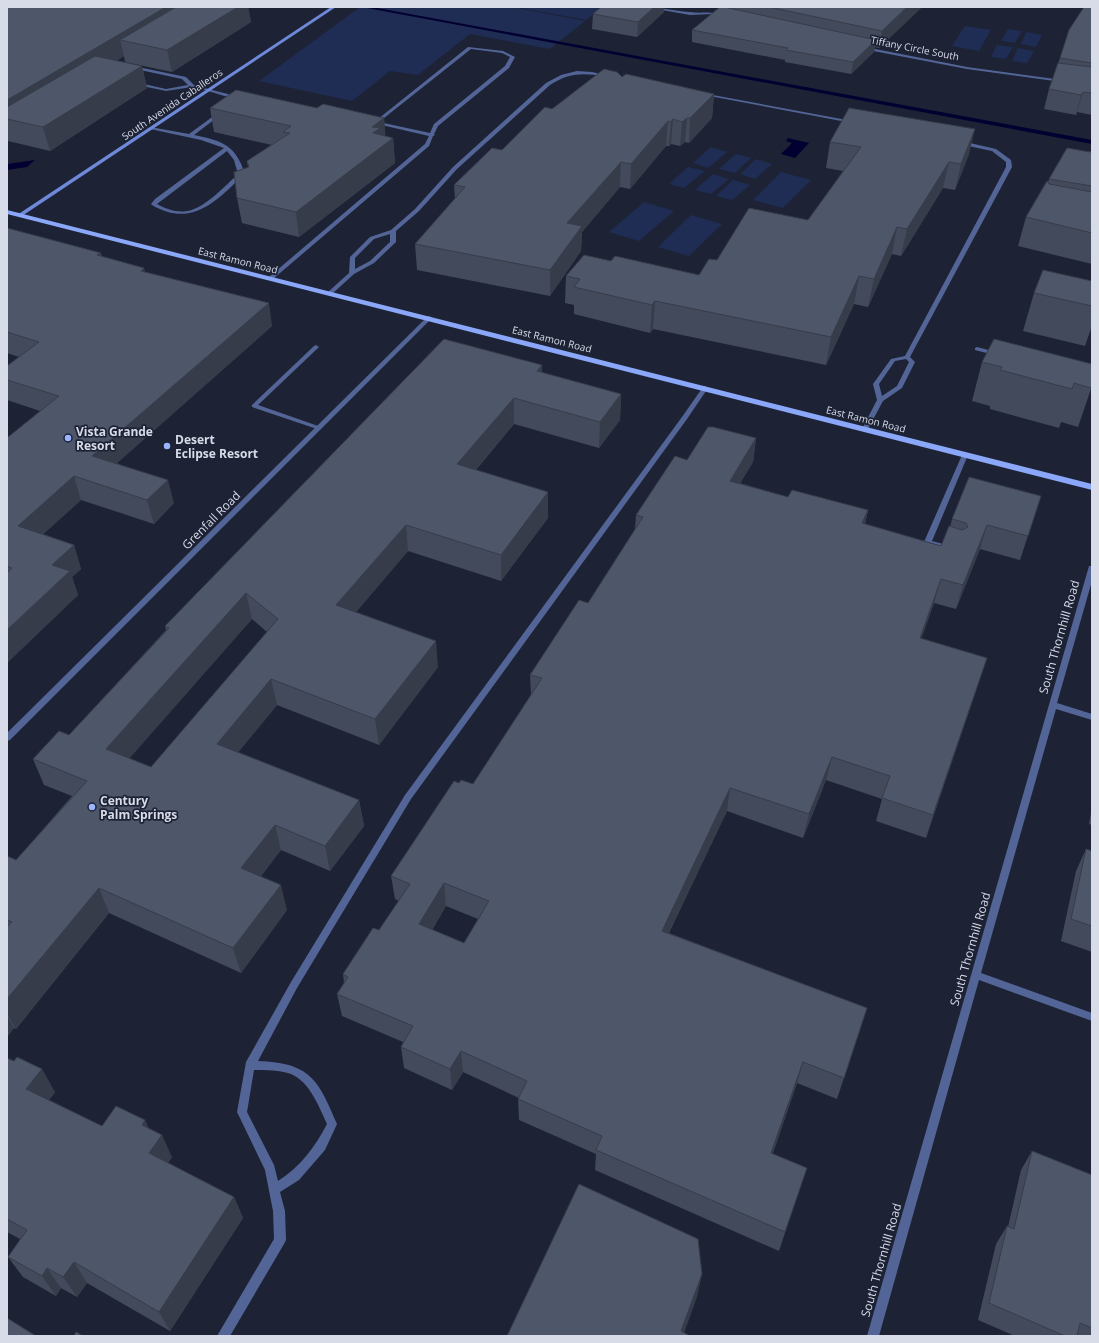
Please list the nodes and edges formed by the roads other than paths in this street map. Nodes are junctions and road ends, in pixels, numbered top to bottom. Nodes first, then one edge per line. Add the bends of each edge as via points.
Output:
1 (334, 7) edge
2 (647, 7) edge
3 (709, 7) edge
4 (712, 13) junction
5 (728, 19) edge
6 (860, 47) edge
7 (129, 66) edge
8 (616, 77) edge
9 (129, 81) edge
10 (1068, 82) edge
11 (192, 86) junction
12 (210, 90) junction
13 (701, 94) edge
14 (856, 123) edge
15 (152, 128) junction
16 (433, 135) junction
17 (189, 136) junction
18 (956, 142) edge
19 (228, 148) junction
20 (7, 212) edge
21 (20, 215) junction
22 (393, 230) junction
23 (352, 273) junction
24 (271, 278) junction
25 (330, 293) junction
26 (429, 318) junction
27 (316, 347) dead end
28 (977, 349) dead end
29 (1008, 356) edge
30 (907, 357) junction
31 (705, 388) junction
32 (880, 400) junction
33 (318, 428) junction
34 (865, 429) junction
35 (965, 455) junction
36 (1092, 487) edge
37 (956, 550) edge
38 (1092, 568) edge
39 (1053, 705) junction
40 (1092, 717) edge
41 (7, 738) edge
42 (976, 975) junction
43 (1092, 1018) edge
44 (250, 1066) junction
45 (274, 1189) junction
46 (223, 1336) edge
47 (873, 1336) edge

1 - 12 street, South Avenida Caballeros
2 - 4 street via 690,14
3 - 4 street
4 - 5 street
6 - 10 street, Tiffany Circle South via 966,68
7 - 11 street via 184,78
8 - 22 street via 578,72 566,74 548,84 455,168 417,210
9 - 11 street via 166,90
11 - 12 street
12 - 15 street, South Avenida Caballeros
12 - 17 street via 230,94 234,97 233,103
13 - 14 street
15 - 17 street
15 - 21 street, South Avenida Caballeros
16 - 16 street via 436,125 507,67 513,57 503,52 470,48 375,123
16 - 24 street via 427,145
17 - 19 street
18 - 30 street via 994,150 1009,161 1009,167
19 - 19 street via 157,200 154,204 181,213 189,212 196,210 233,183 241,174 240,166
20 - 21 main road, East Ramon Road
21 - 24 main road, East Ramon Road
22 - 23 street via 393,242 372,262
22 - 23 street via 372,238 352,258
23 - 25 street
24 - 25 main road, East Ramon Road
25 - 26 main road, East Ramon Road
26 - 31 main road, East Ramon Road
26 - 33 street, Grenfall Road
27 - 33 street via 254,406
28 - 29 street
30 - 32 street via 912,362 900,387
30 - 32 street via 893,360 876,384
31 - 34 main road, East Ramon Road
31 - 44 street via 408,797 294,985
32 - 34 street
33 - 41 street, Grenfall Road
34 - 35 main road, East Ramon Road
35 - 36 main road, East Ramon Road
35 - 37 street via 928,542
38 - 39 street, South Thornhill Road
39 - 40 street
39 - 42 street, South Thornhill Road
42 - 43 street
42 - 47 street, South Thornhill Road
44 - 45 street via 242,1112 270,1169
44 - 45 street via 279,1066 300,1073 320,1096 332,1124 321,1146 295,1176
45 - 46 street via 279,1212 280,1240

